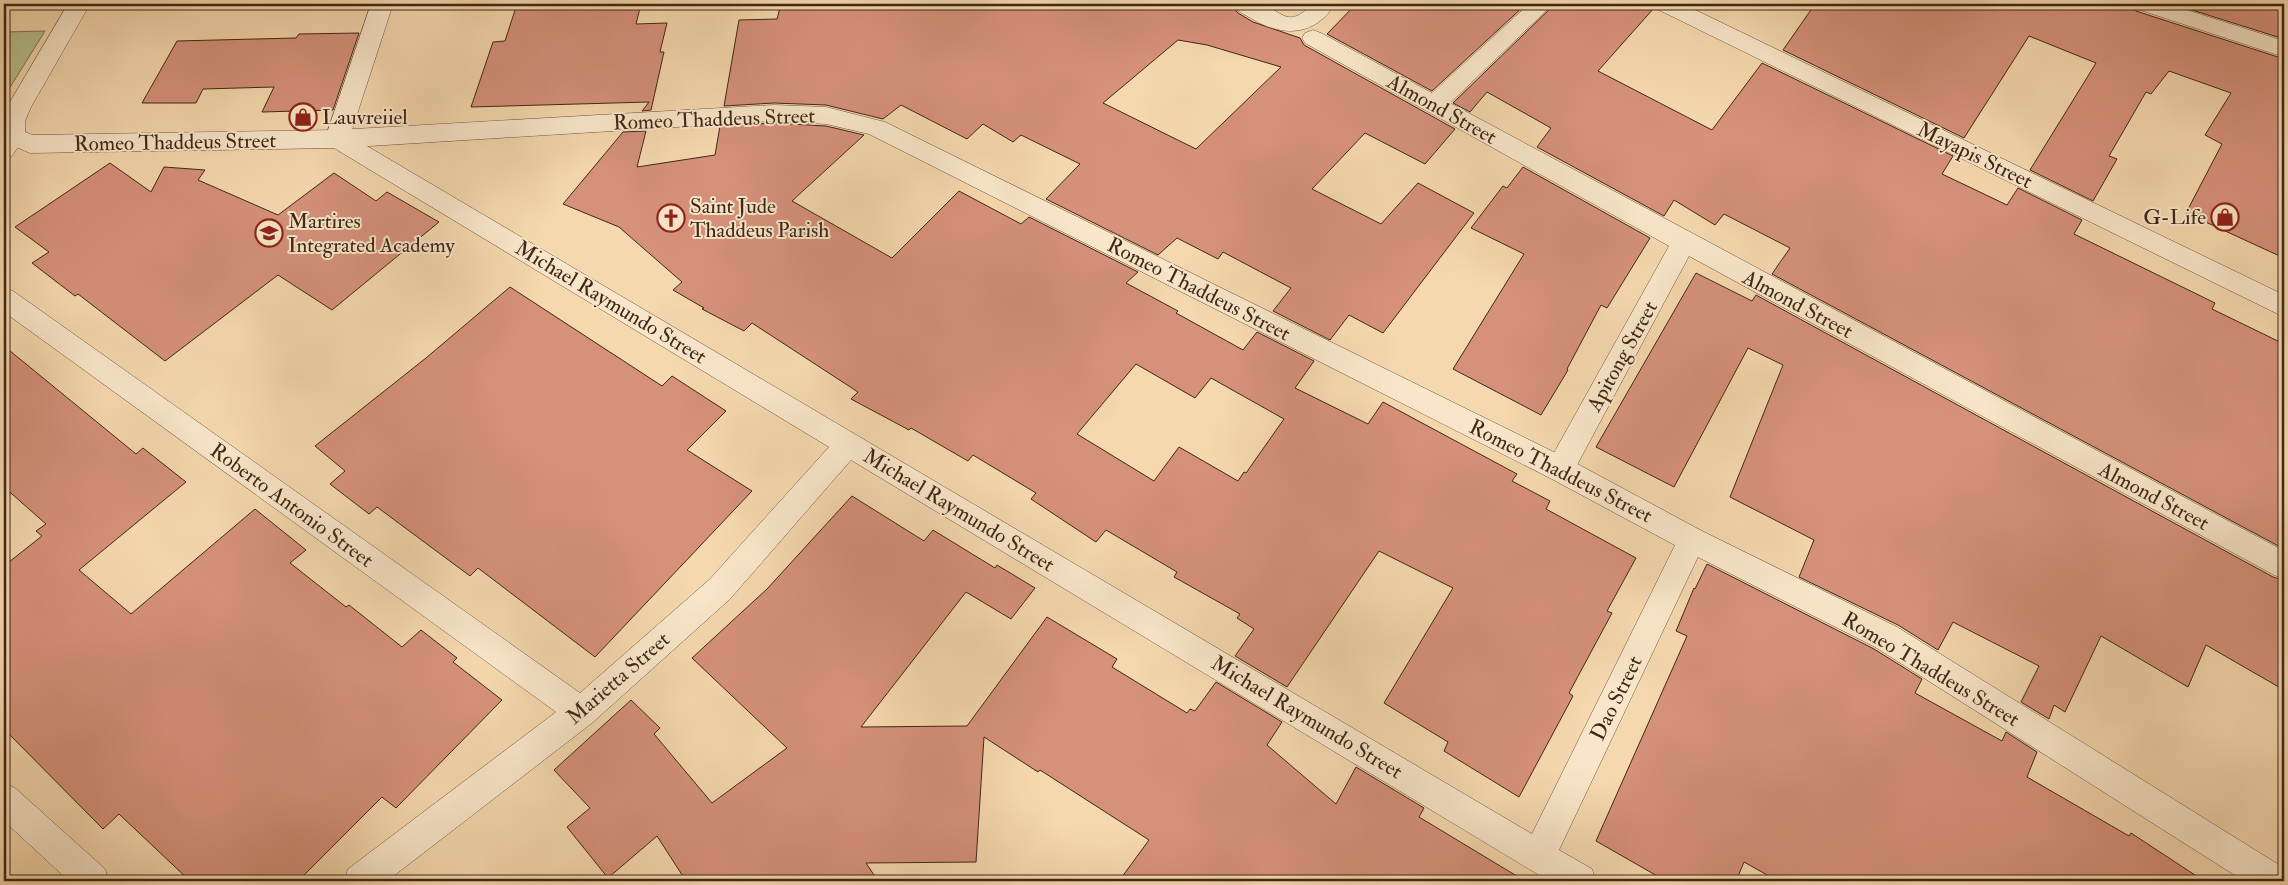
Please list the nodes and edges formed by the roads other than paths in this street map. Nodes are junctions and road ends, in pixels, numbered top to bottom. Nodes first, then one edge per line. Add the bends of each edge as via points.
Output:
1 (79, 4) edge
2 (382, 4) edge
3 (1243, 4) edge
4 (1324, 4) edge
5 (1542, 4) edge
6 (1665, 4) edge
7 (2145, 4) edge
8 (1313, 38) dead end
9 (2284, 49) edge
10 (1434, 105) junction
11 (337, 139) junction
12 (9, 143) edge
13 (1684, 242) junction
14 (4, 298) edge
15 (2284, 307) edge
16 (848, 444) junction
17 (1560, 469) junction
18 (1692, 540) junction
19 (2284, 566) edge
20 (581, 712) junction
21 (4, 799) edge
22 (1539, 856) junction
23 (1571, 878) edge
24 (93, 881) edge
25 (360, 881) edge
26 (2274, 881) edge

1 - 12 street via 19,107
2 - 11 street
3 - 4 street via 1274,21 1289,24 1306,22
5 - 10 street
6 - 15 street, Mayapis Street
7 - 9 street
8 - 10 street, Almond Street
10 - 13 street, Almond Street
11 - 12 street, Romeo Thaddeus Street via 57,145
11 - 16 street, Michael Raymundo Street
11 - 17 street, Romeo Thaddeus Street via 774,113 817,113 848,118 886,132
13 - 17 street, Apitong Street
13 - 19 street, Almond Street
14 - 20 street, Roberto Antonio Street
16 - 20 street, Marietta Street via 720,589
16 - 22 street, Michael Raymundo Street
17 - 18 street, Romeo Thaddeus Street
18 - 22 street, Dao Street
18 - 26 street, Romeo Thaddeus Street via 1886,637
20 - 25 street, Marietta Street
21 - 24 street
22 - 23 street, Michael Raymundo Street

